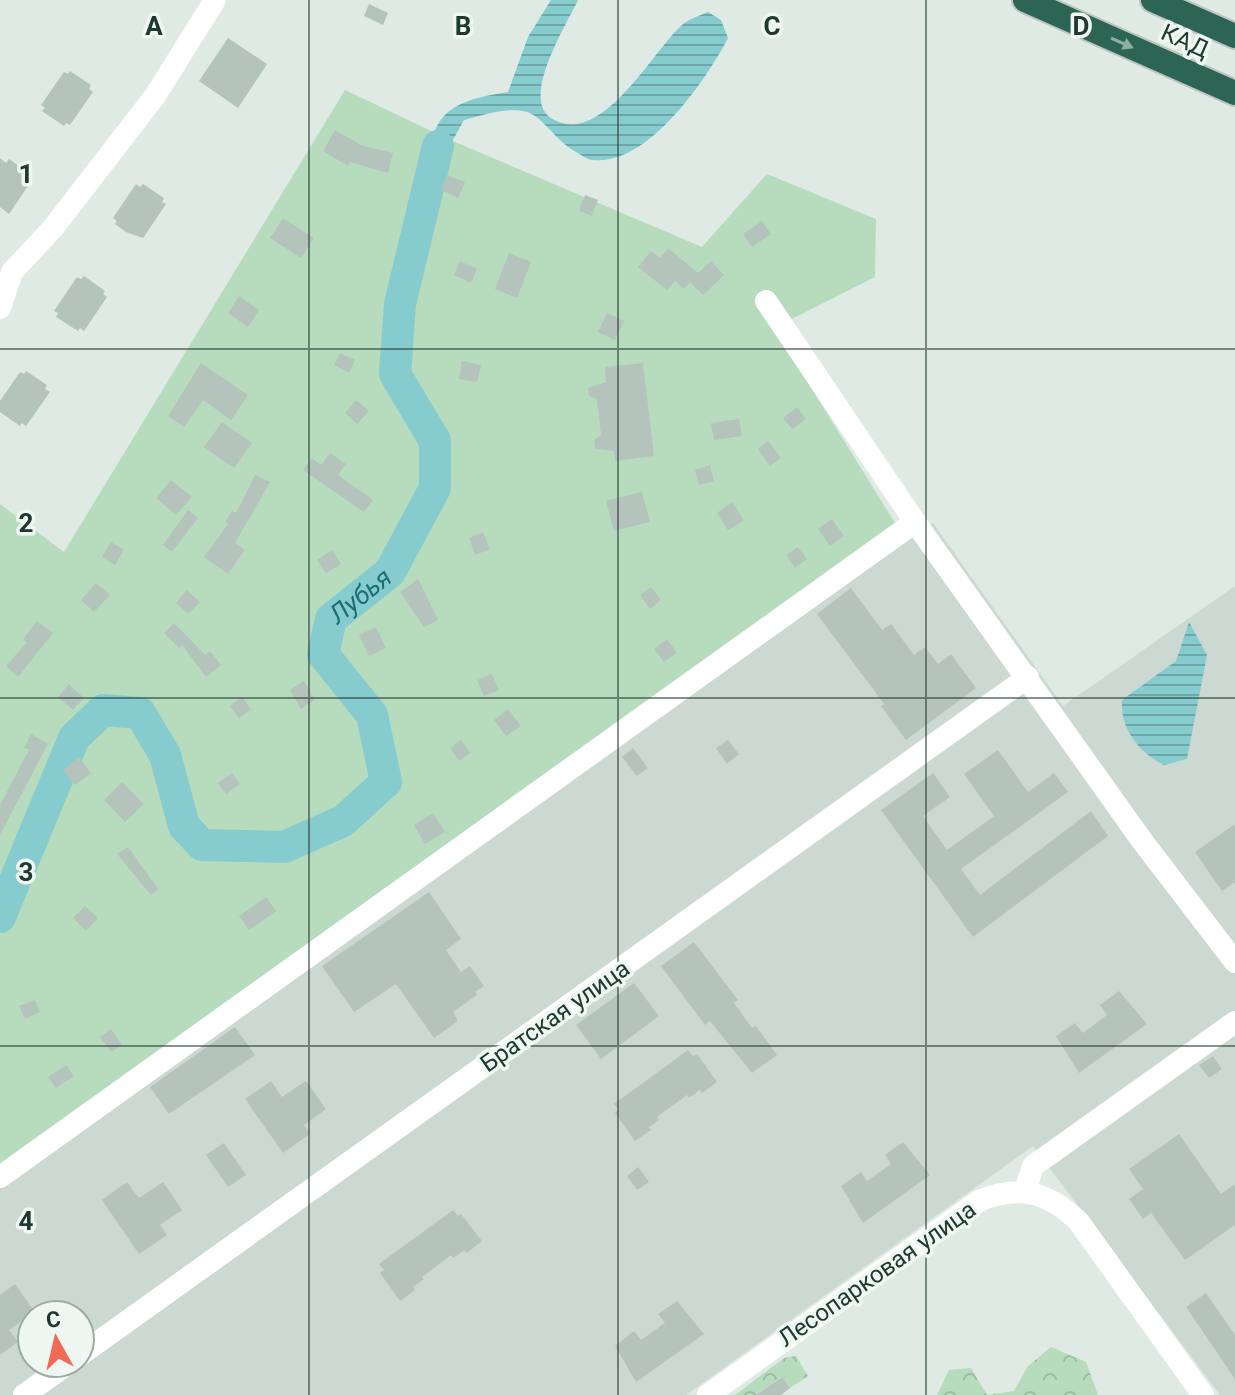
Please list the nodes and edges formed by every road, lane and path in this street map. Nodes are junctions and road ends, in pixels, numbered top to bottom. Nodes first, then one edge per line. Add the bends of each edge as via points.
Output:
1 (215, 0) edge
2 (1025, 0) edge
3 (1153, 0) edge
4 (1235, 36) edge
5 (1235, 93) edge
6 (6, 269) edge
7 (766, 301) dead end
8 (0, 308) edge
9 (915, 522) junction
10 (1028, 677) junction
11 (1235, 962) edge
12 (1235, 1022) edge
13 (0, 1177) edge
14 (1025, 1191) junction
15 (96, 1344) edge
16 (46, 1379) edge
17 (24, 1395) edge
18 (708, 1395) edge
19 (1203, 1395) edge

1 - 6 street via 155,96 53,228
2 -> 5 highway, КАД
3 - 4 highway, КАД
6 - 8 street
7 - 9 street
9 - 10 street
9 - 13 street
10 - 11 street
10 - 15 street, Братская улица
12 - 14 street via 1033,1166
14 - 18 street, Лесопарковая улица via 979,1201
14 - 19 street via 1057,1202 1079,1222
16 - 17 street

